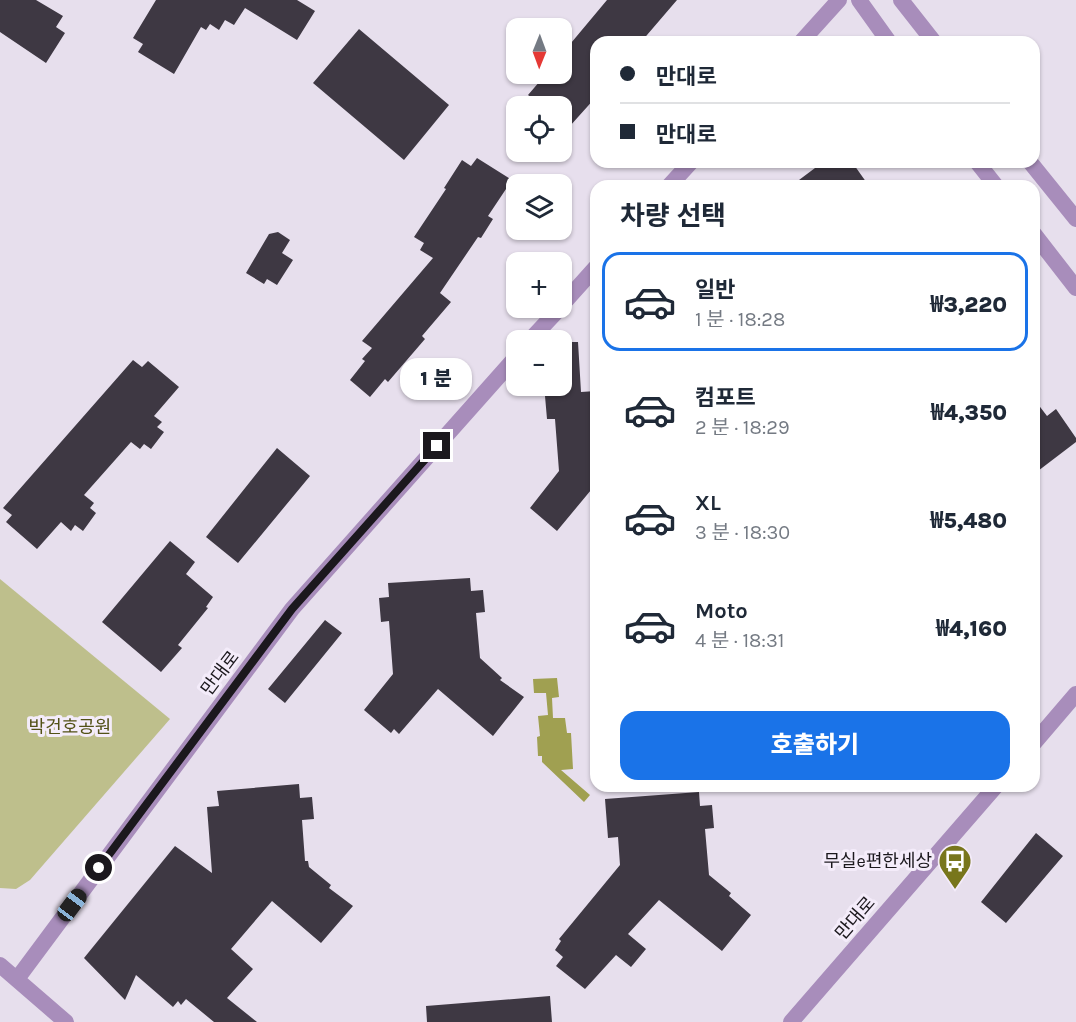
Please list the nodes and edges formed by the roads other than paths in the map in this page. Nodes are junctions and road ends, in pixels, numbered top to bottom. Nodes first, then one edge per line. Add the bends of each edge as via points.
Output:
1 (839, 0) edge
2 (859, 0) edge
3 (901, 0) edge
4 (806, 36) edge
5 (885, 36) edge
6 (929, 36) edge
7 (686, 168) edge
8 (982, 168) edge
9 (1035, 168) edge
10 (674, 180) edge
11 (991, 180) edge
12 (1076, 219) edge
13 (1040, 242) edge
14 (590, 274) edge
15 (1076, 288) edge
16 (572, 294) edge
17 (550, 318) edge
18 (539, 330) edge
19 (506, 368) edge
20 (1076, 694) edge
21 (1040, 736) edge
22 (991, 792) edge
23 (0, 965) edge
24 (17, 979) junction
25 (66, 1022) edge
26 (791, 1022) edge

1 - 4 street
2 - 5 street
3 - 6 street
7 - 10 street
8 - 11 street
9 - 12 street
13 - 15 street
14 - 16 street
17 - 18 street
19 - 24 street, 만대로 via 292,609
20 - 21 street
22 - 26 street, 만대로
23 - 24 street
24 - 25 street

